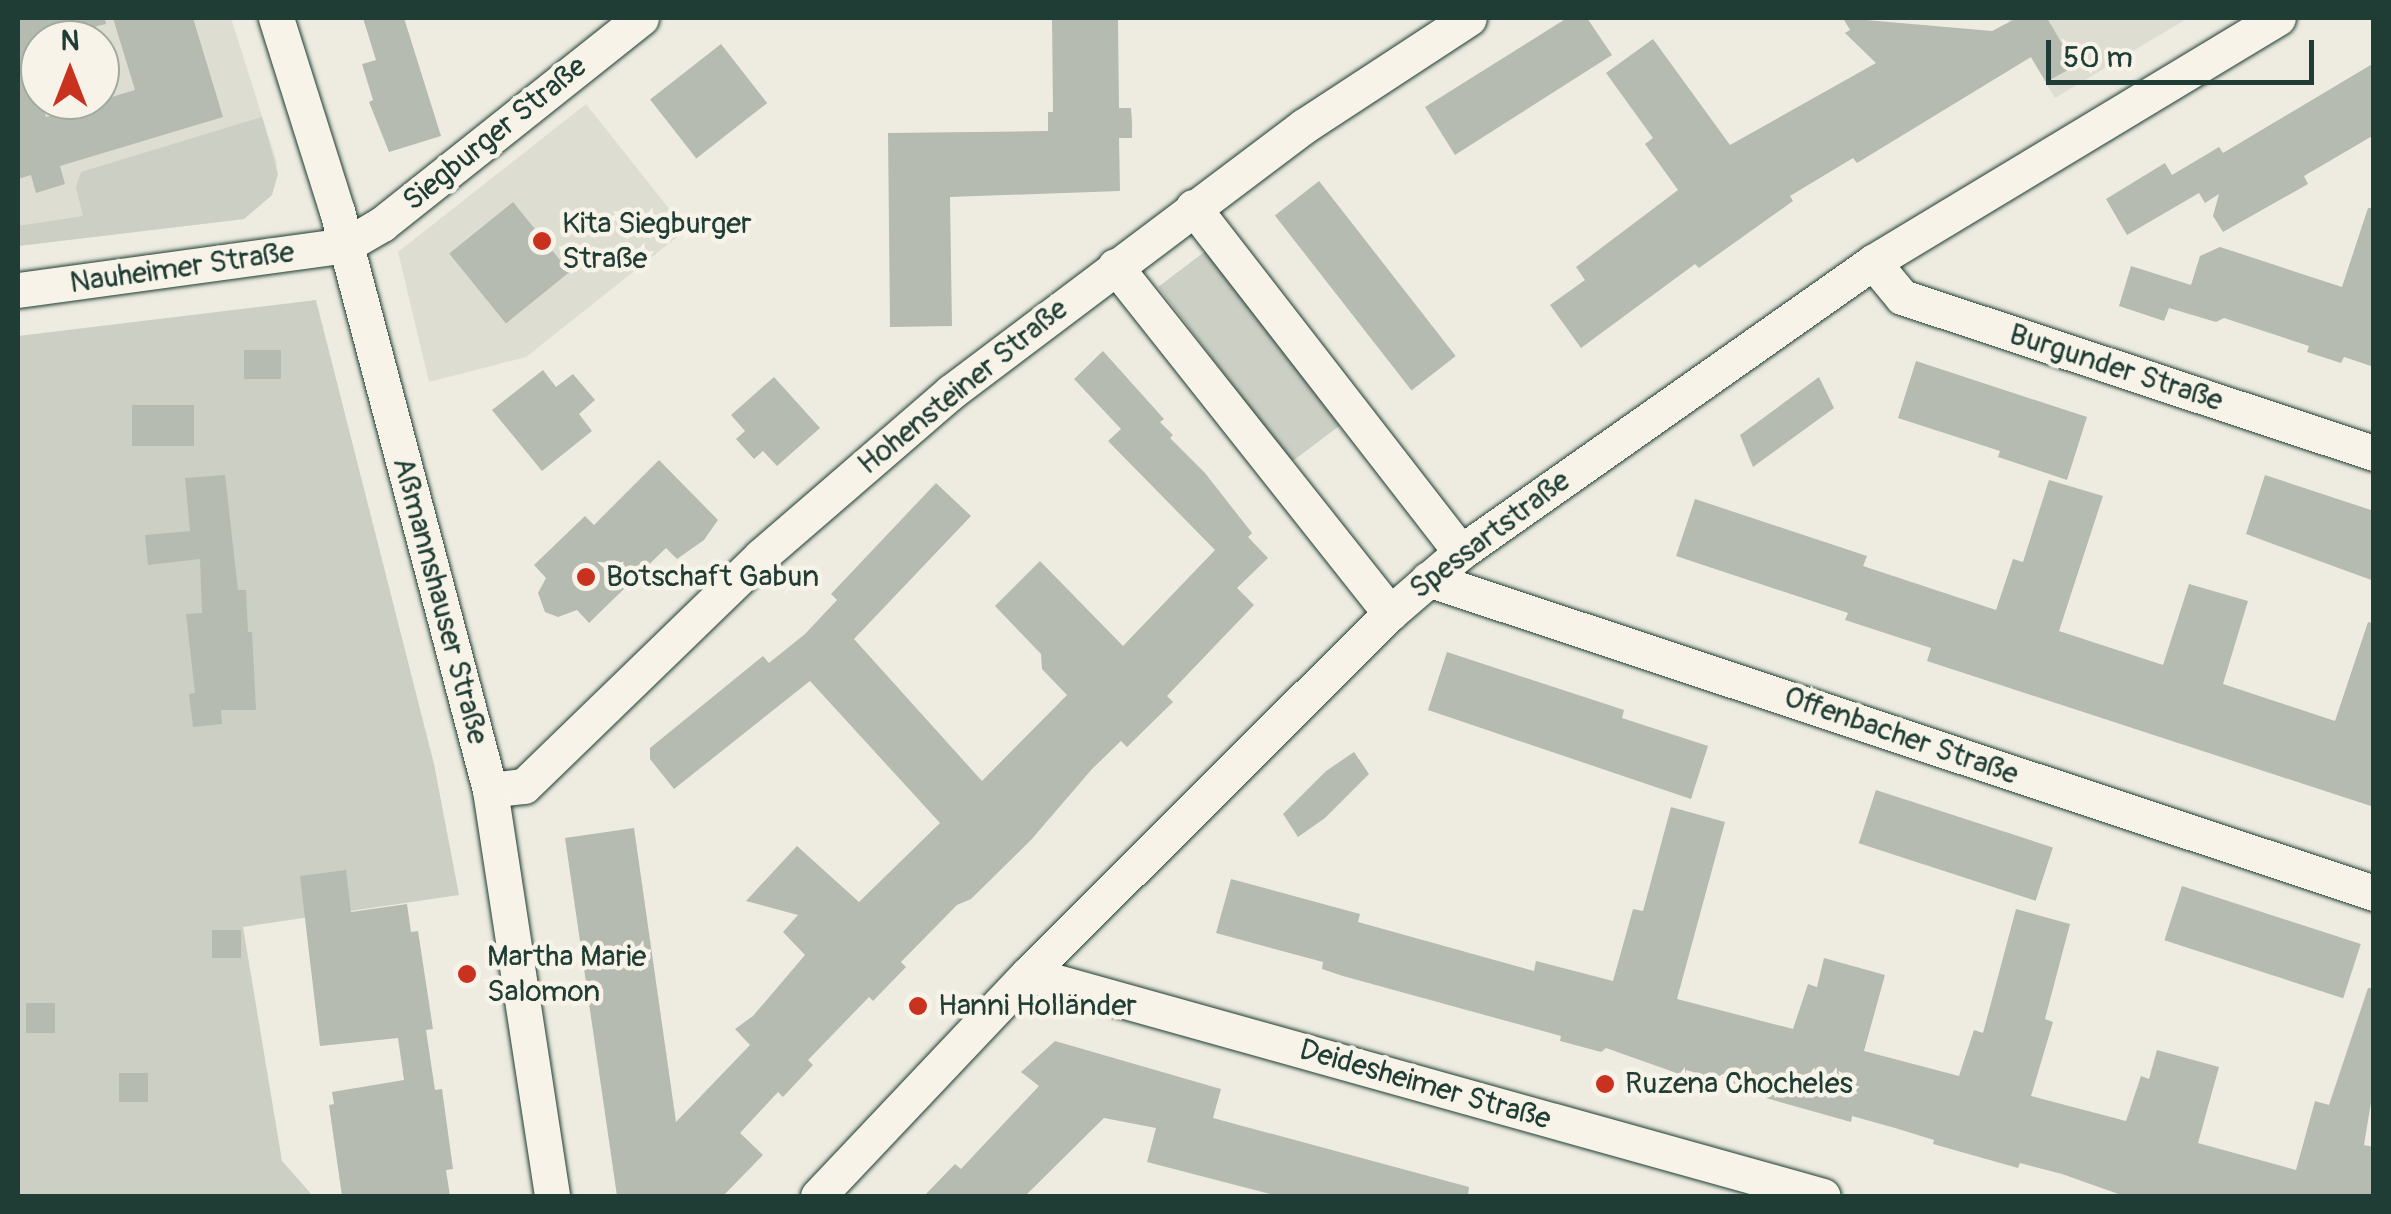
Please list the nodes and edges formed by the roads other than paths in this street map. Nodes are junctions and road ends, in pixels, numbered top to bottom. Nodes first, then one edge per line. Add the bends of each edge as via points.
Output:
1 (276, 18) edge
2 (641, 18) edge
3 (1468, 18) edge
4 (2278, 18) edge
5 (1193, 207) junction
6 (346, 245) junction
7 (1873, 262) junction
8 (1115, 266) junction
9 (18, 290) edge
10 (2374, 453) edge
11 (1461, 552) junction
12 (1428, 580) junction
13 (1390, 613) junction
14 (490, 790) junction
15 (2374, 894) edge
16 (1028, 974) junction
17 (1742, 1186) edge
18 (552, 1196) edge
19 (818, 1196) edge
20 (1823, 1196) edge

1 - 6 street, Aßmannshauser Straße
2 - 6 street, Siegburger Straße via 382,224
3 - 5 street, Hohensteiner Straße
4 - 7 street, Spessartstraße
5 - 8 street, Hohensteiner Straße
5 - 11 street
6 - 9 street, Nauheimer Straße
6 - 14 street, Aßmannshauser Straße
7 - 10 street, Burgunder Straße via 1902,297
7 - 11 street, Spessartstraße
8 - 13 street
8 - 14 street, Hohensteiner Straße via 950,392 826,498 524,786
11 - 12 street, Spessartstraße
12 - 13 street, Spessartstraße
12 - 15 street, Offenbacher Straße
13 - 16 street, Spessartstraße
14 - 18 street, Aßmannshauser Straße
16 - 17 street, Deidesheimer Straße
16 - 19 street, Spessartstraße
17 - 20 street, Deidesheimer Straße

